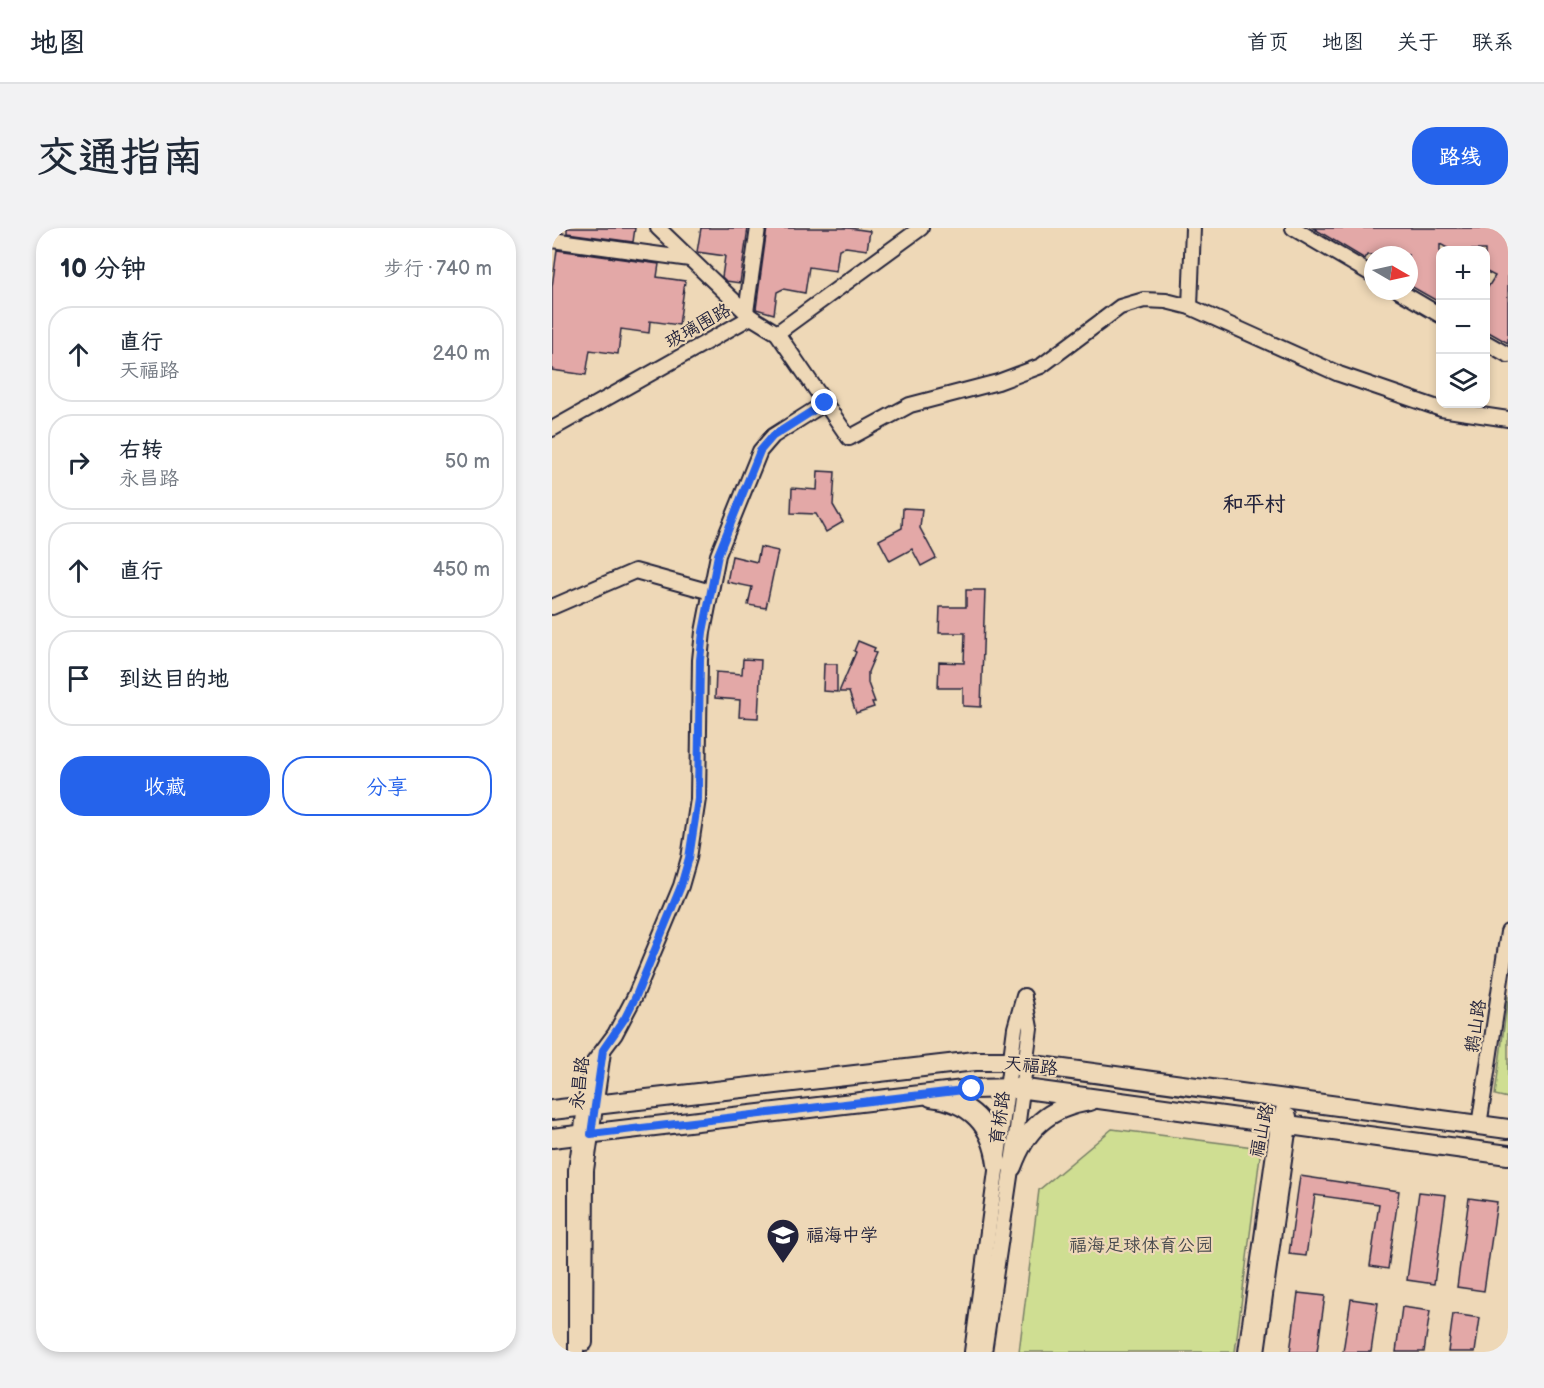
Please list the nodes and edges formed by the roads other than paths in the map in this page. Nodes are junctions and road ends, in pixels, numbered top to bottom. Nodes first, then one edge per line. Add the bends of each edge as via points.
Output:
1 (658, 228) edge
2 (758, 228) edge
3 (921, 228) edge
4 (1193, 228) edge
5 (1293, 228) edge
6 (552, 240) edge
7 (690, 259) junction
8 (1364, 270) edge
9 (1414, 300) edge
10 (1190, 307) junction
11 (1436, 313) edge
12 (748, 315) junction
13 (777, 333) junction
14 (1490, 345) edge
15 (1508, 355) edge
16 (825, 403) junction
17 (1508, 419) edge
18 (552, 429) edge
19 (711, 592) junction
20 (552, 607) edge
21 (1508, 932) edge
22 (1018, 1064) junction
23 (1015, 1088) junction
24 (917, 1095) junction
25 (1110, 1100) junction
26 (1287, 1100) junction
27 (590, 1106) junction
28 (552, 1110) edge
29 (1284, 1125) junction
30 (1479, 1126) junction
31 (1508, 1130) edge
32 (586, 1134) junction
33 (552, 1138) edge
34 (1508, 1155) edge
35 (1004, 1165) junction
36 (576, 1352) edge
37 (585, 1352) edge
38 (972, 1352) edge
39 (984, 1352) edge
40 (1246, 1352) edge
41 (1257, 1352) edge

1 - 7 street, 玻璃围路
2 - 12 street
3 - 13 street
4 - 10 street
5 - 8 street
6 - 7 street
7 - 12 street, 玻璃围路
9 - 11 street
10 - 16 street via 1144,300 1120,307 1041,366 998,382 910,405 849,438
10 - 17 street via 1339,374 1440,409
12 - 13 street
12 - 18 street, 玻璃围路
13 - 16 street
14 - 15 street
16 - 19 street via 773,436 760,451 718,555
19 - 20 street via 635,571
19 - 27 street, 永昌路 via 700,660 698,799 689,858 636,996 603,1050
21 - 30 street, 鹅山路
22 - 23 street, 育桥路
22 - 26 main road, 天福路
22 - 27 main road, 天福路 via 975,1061
23 - 24 main road, 天福路
23 - 25 main road, 天福路
23 - 35 street, 育桥路
24 - 32 main road, 天福路
24 - 35 main road via 953,1103 980,1119
25 - 29 main road, 天福路
25 - 35 main road via 1073,1104 1055,1112 1026,1136
26 - 29 street, 福山路
26 - 30 main road, 天福路
27 - 28 main road, 天福路
27 - 32 street, 永昌路
29 - 34 main road, 天福路
29 - 40 street, 福山路
29 - 41 street, 福山路
30 - 31 main road, 天福路
32 - 33 main road, 天福路
32 - 36 street, 永昌路 via 576,1170
32 - 37 street, 永昌路
35 - 38 street, 育桥路
35 - 39 street, 育桥路

